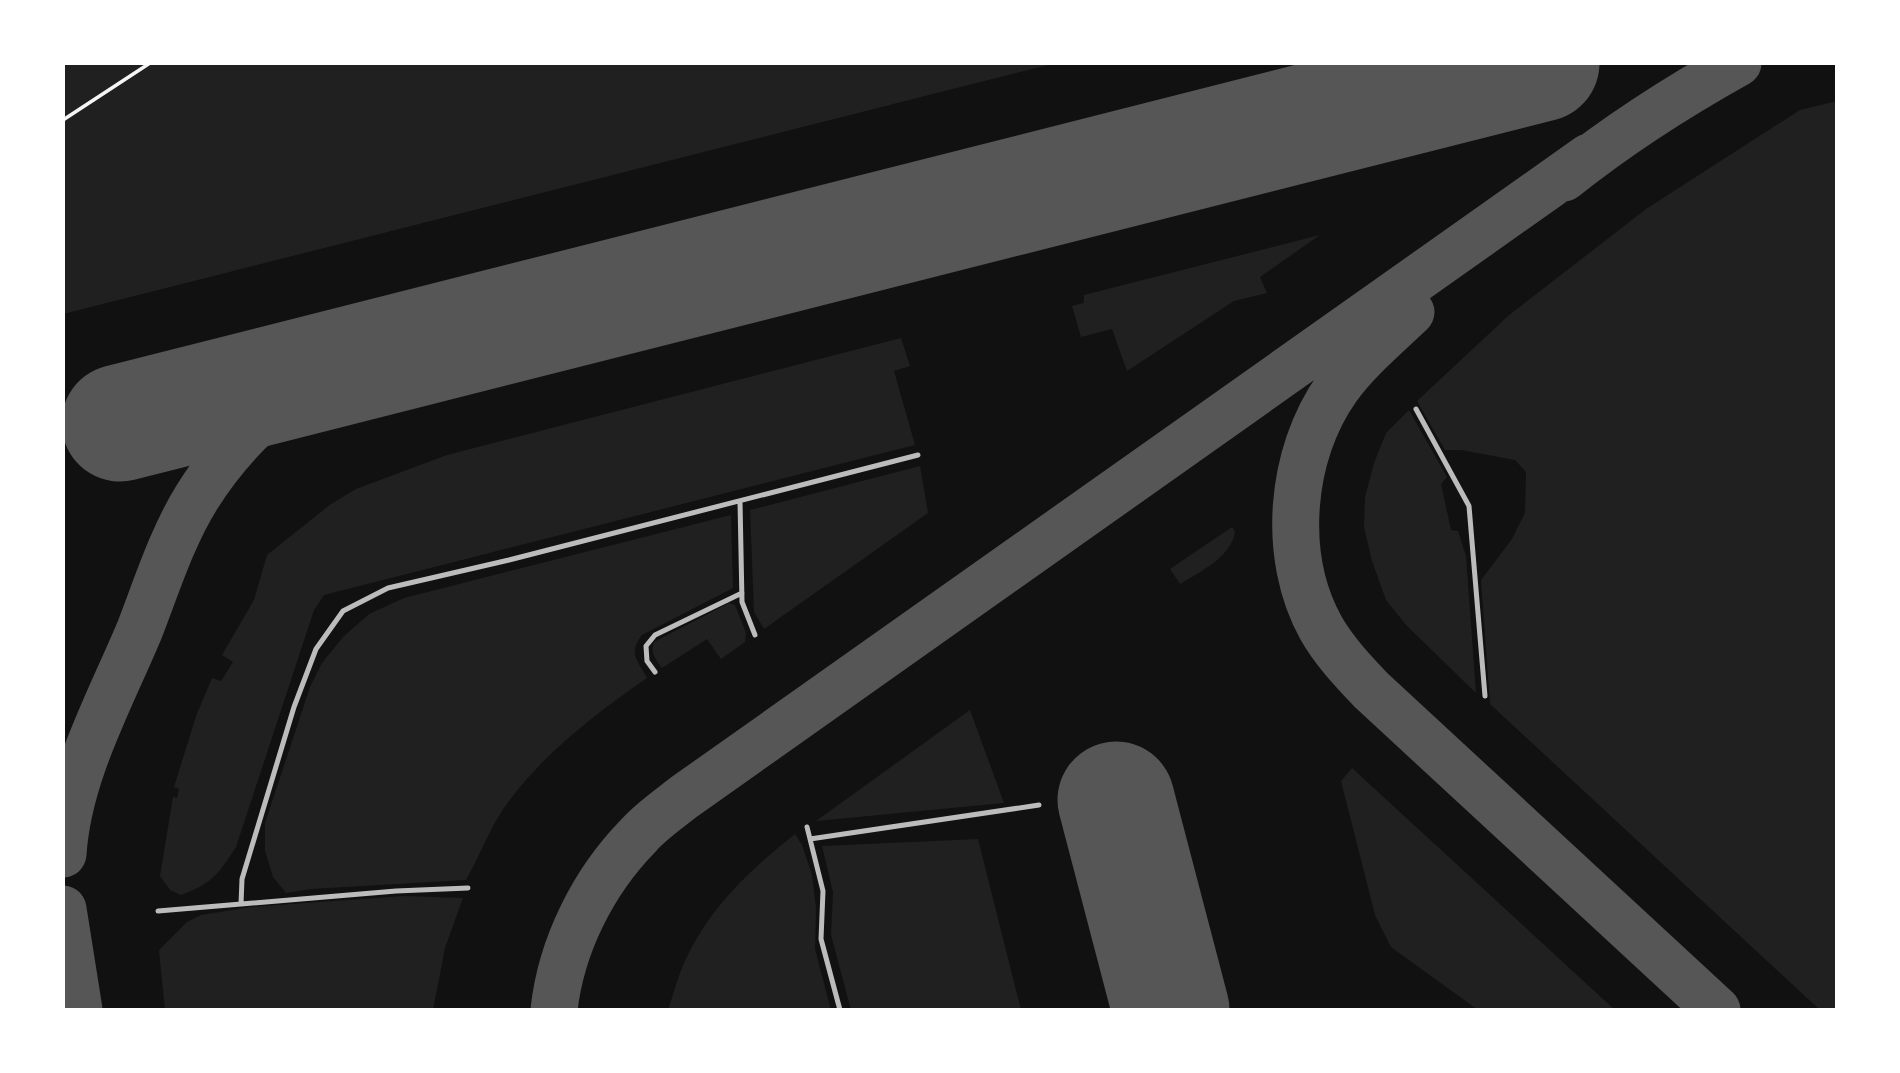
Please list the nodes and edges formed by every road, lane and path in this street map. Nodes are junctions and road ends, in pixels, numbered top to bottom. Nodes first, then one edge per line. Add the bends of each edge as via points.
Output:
1 (150, 63) edge
2 (63, 120) edge
3 (1416, 409) dead end
4 (918, 455) dead end
5 (740, 500) junction
6 (742, 593) junction
7 (755, 635) dead end
8 (655, 673) dead end
9 (1485, 696) dead end
10 (1039, 805) dead end
11 (807, 827) dead end
12 (810, 839) junction
13 (468, 888) dead end
14 (241, 904) junction
15 (158, 911) dead end
16 (840, 1010) edge

1 - 2 path
3 - 9 lane via 1469,506
4 - 5 lane
5 - 6 lane
5 - 14 lane via 388,589 343,611 316,649 294,707 242,879
6 - 7 lane
6 - 8 lane via 655,635 646,646 647,661
10 - 12 lane
11 - 12 lane
12 - 16 lane via 823,891 821,939
13 - 14 lane
14 - 15 lane

